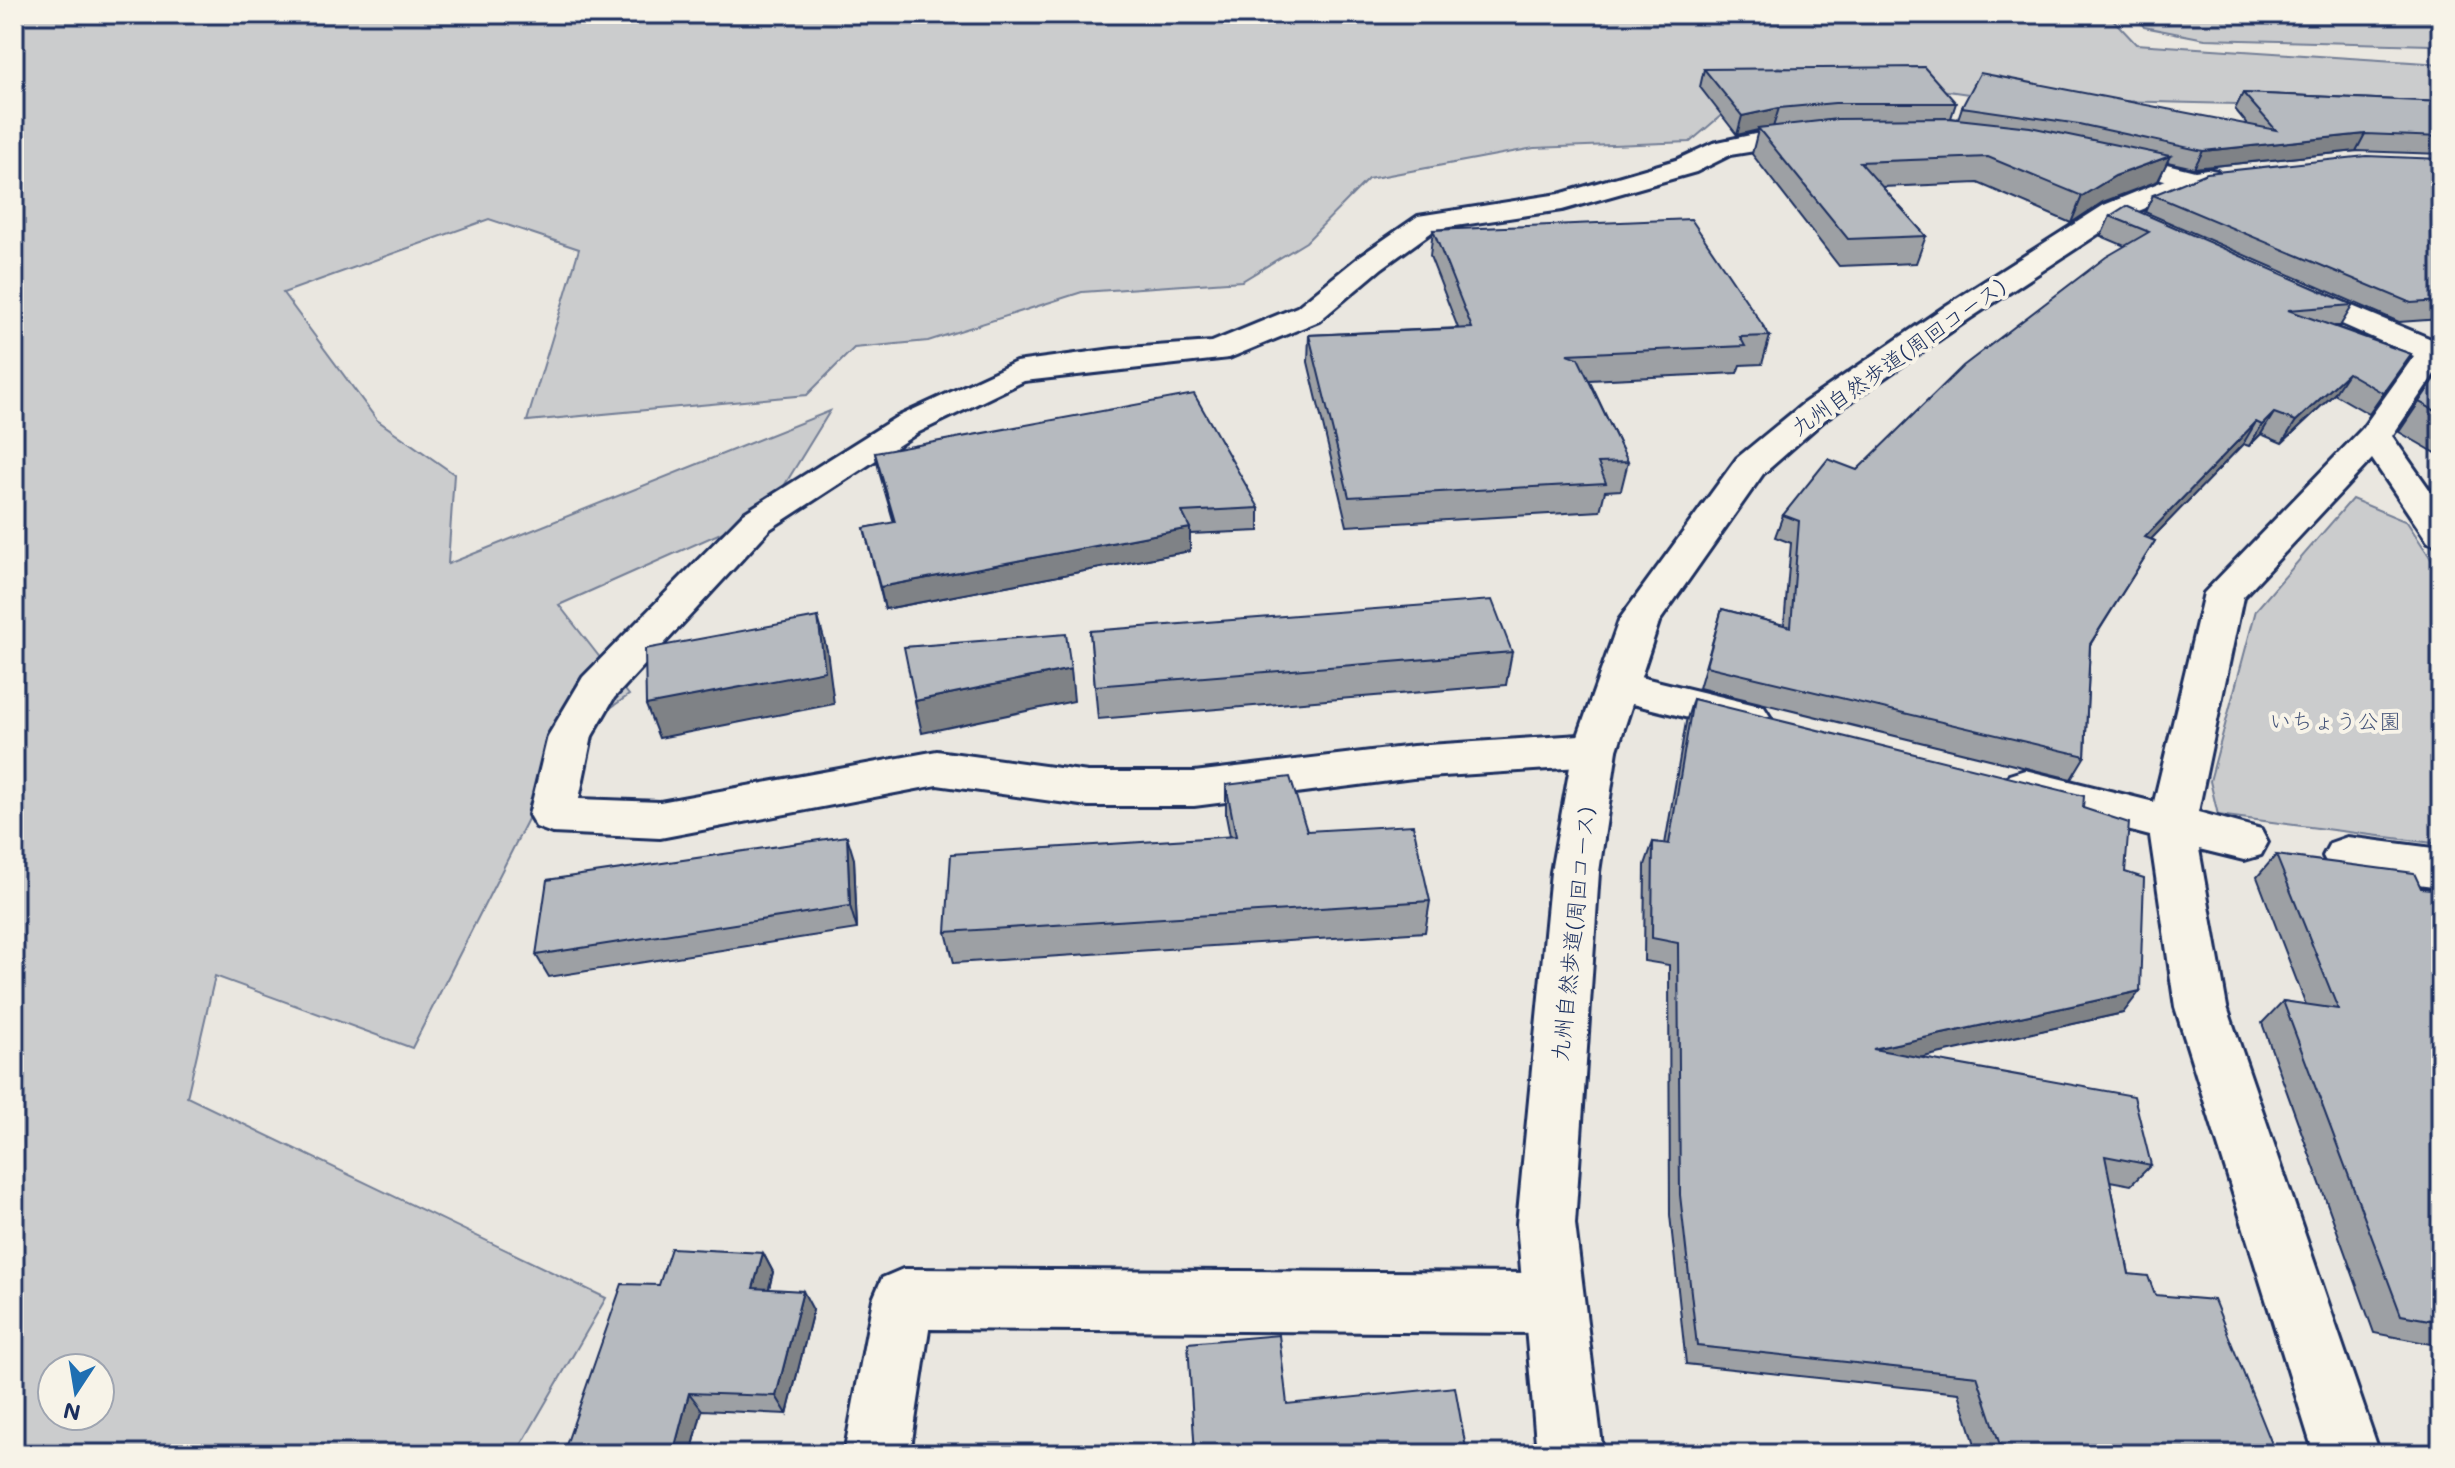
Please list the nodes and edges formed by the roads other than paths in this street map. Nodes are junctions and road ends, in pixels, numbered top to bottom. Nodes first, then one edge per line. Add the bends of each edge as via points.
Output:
1 (1844, 133) edge
2 (2066, 149) edge
3 (2247, 172) edge
4 (2193, 179) junction
5 (2114, 211) junction
6 (2157, 230) edge
7 (2259, 275) edge
8 (2437, 351) edge
9 (2374, 436) junction
10 (2441, 534) edge
11 (1619, 687) junction
12 (1786, 727) edge
13 (1595, 750) junction
14 (1981, 775) edge
15 (2172, 825) junction
16 (2244, 842) dead end
17 (2347, 856) dead end
18 (2441, 868) edge
19 (1554, 1303) junction
20 (877, 1454) edge
21 (1570, 1454) edge
22 (2347, 1454) edge

1 - 13 street via 1774,138 1722,149 1686,166 1562,202 1428,222 1308,314 1217,351 1016,372 907,425 757,521 598,688 570,736 552,815 660,820 937,768 1088,789 1194,789 1413,762
2 - 4 street
3 - 4 street, 九州自然歩道(周回コース)
4 - 5 street, 九州自然歩道(周回コース)
5 - 6 street
5 - 11 street, 九州自然歩道(周回コース) via 1816,410 1750,466 1639,620
7 - 8 street
8 - 9 street
9 - 10 street
9 - 15 street via 2224,593
11 - 12 street
11 - 13 street, 九州自然歩道(周回コース)
13 - 19 street, 九州自然歩道(周回コース) via 1575,872 1546,1224
14 - 15 street
15 - 16 street
15 - 22 street via 2201,1007
17 - 18 street
19 - 20 street via 903,1299
19 - 21 street, 九州自然歩道(周回コース)

